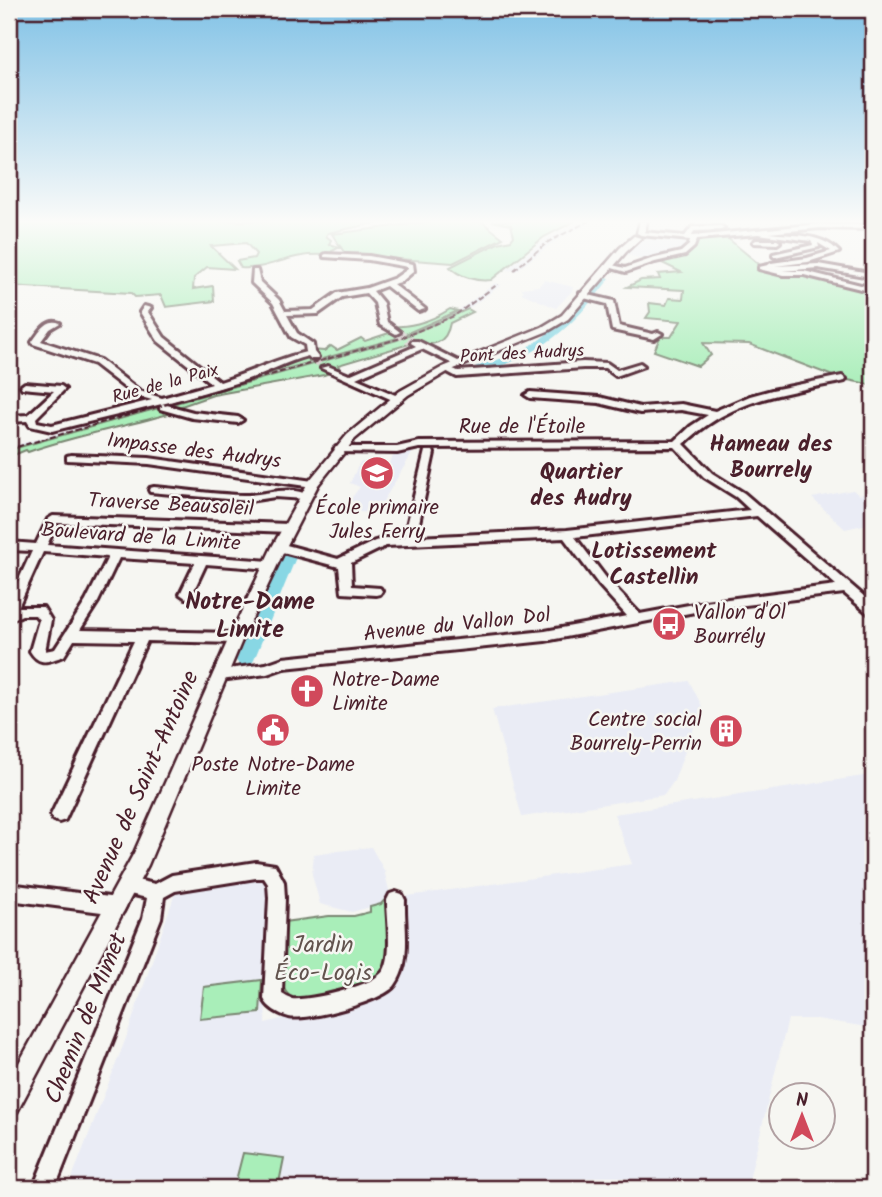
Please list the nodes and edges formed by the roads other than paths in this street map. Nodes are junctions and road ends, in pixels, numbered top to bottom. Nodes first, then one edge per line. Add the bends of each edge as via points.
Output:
1 (255, 277) edge
2 (404, 277) edge
3 (599, 277) edge
4 (820, 277) edge
5 (388, 284) junction
6 (369, 290) junction
7 (873, 290) edge
8 (583, 295) junction
9 (147, 308) dead end
10 (421, 309) dead end
11 (282, 313) junction
12 (56, 323) dead end
13 (396, 332) tunnel mouth
14 (658, 334) dead end
15 (418, 345) joint
16 (458, 363) junction
17 (640, 366) dead end
18 (325, 368) tunnel mouth
19 (446, 369) junction
20 (349, 378) junction
21 (842, 379) dead end
22 (218, 385) junction
23 (24, 386) dead end
24 (530, 395) dead end
25 (397, 399) junction
26 (161, 403) junction
27 (714, 413) junction
28 (31, 418) junction
29 (9, 419) edge
30 (238, 420) dead end
31 (678, 444) junction
32 (342, 447) junction
33 (429, 453) dead end
34 (71, 458) dead end
35 (313, 484) junction
36 (154, 491) dead end
37 (304, 496) junction
38 (760, 512) junction
39 (288, 528) junction
40 (567, 534) junction
41 (409, 542) junction
42 (9, 547) edge
43 (279, 547) junction
44 (37, 548) junction
45 (116, 553) junction
46 (202, 560) junction
47 (345, 562) junction
48 (270, 565) junction
49 (847, 588) junction
50 (376, 591) dead end
51 (186, 594) dead end
52 (873, 611) edge
53 (9, 615) edge
54 (637, 619) junction
55 (72, 635) junction
56 (143, 636) junction
57 (236, 638) junction
58 (224, 675) junction
59 (59, 815) dead end
60 (127, 886) junction
61 (9, 892) edge
62 (156, 892) junction
63 (396, 900) dead end
64 (117, 906) junction
65 (9, 1104) edge
66 (44, 1188) edge

1 - 11 street
2 - 5 street
3 - 8 main road, Avenue de Saint-Antoine
4 - 7 street
5 - 6 street
5 - 10 street
6 - 11 street via 340,295 315,312
6 - 13 street via 379,303 383,323
8 - 14 street via 611,303 615,328 654,337
8 - 16 main road, Avenue de Saint-Antoine via 565,317 545,329
9 - 22 street via 144,312 161,339
11 - 22 street, Rue de la Paix via 294,335 309,344 312,355 279,361
12 - 26 street via 36,342 97,362 137,393
15 - 16 street
15 - 20 street
16 - 19 main road, Avenue de Saint-Antoine
17 - 19 street, Pont des Audrys via 616,373 607,366 583,365 457,374
18 - 20 street
19 - 25 main road, Avenue de Saint-Antoine
20 - 25 street
21 - 27 street via 775,391
22 - 26 street, Rue de la Paix
23 - 28 street via 61,389
24 - 27 street via 599,400 640,410 681,407
25 - 32 main road, Avenue de Saint-Antoine
26 - 28 street, Rue de la Paix via 52,428 38,427
26 - 30 street via 192,415
27 - 31 street
28 - 29 street, Rue de la Paix
31 - 32 street, Rue de l'Étoile
31 - 38 street via 708,475
32 - 35 main road, Avenue de Saint-Antoine
33 - 41 street
34 - 35 street, Impasse des Audrys via 149,461
35 - 37 main road, Avenue de Saint-Antoine
36 - 37 street via 249,498
37 - 39 main road, Avenue de Saint-Antoine
38 - 40 street
38 - 49 street
39 - 43 main road, Avenue de Saint-Antoine
39 - 44 street, Traverse Beausoleil via 53,519
40 - 41 street
40 - 54 street
41 - 47 street via 377,544
42 - 44 street, Boulevard de la Limite
43 - 47 street
43 - 48 main road, Avenue de Saint-Antoine
44 - 45 street, Boulevard de la Limite
44 - 53 street
45 - 46 street, Boulevard de la Limite
45 - 55 street
46 - 48 street, Boulevard de la Limite
46 - 51 street
47 - 50 street via 346,590
48 - 57 main road, Avenue de Saint-Antoine
49 - 52 street
49 - 54 street, Avenue du Vallon Dol
53 - 55 street via 32,610 44,614 37,651 42,657 59,653
54 - 58 street, Avenue du Vallon Dol via 545,636 283,663
55 - 56 street
56 - 57 street
56 - 59 street
57 - 58 main road, Avenue de Saint-Antoine
58 - 60 main road, Avenue de Saint-Antoine
60 - 62 street
60 - 64 main road, Avenue de Saint-Antoine
61 - 64 street
62 - 63 street via 172,883 269,872 276,883 273,999 290,1009 328,1003 388,981 394,968
62 - 66 street, Chemin de Mimet via 152,918
64 - 65 main road, Avenue de Saint-Antoine

